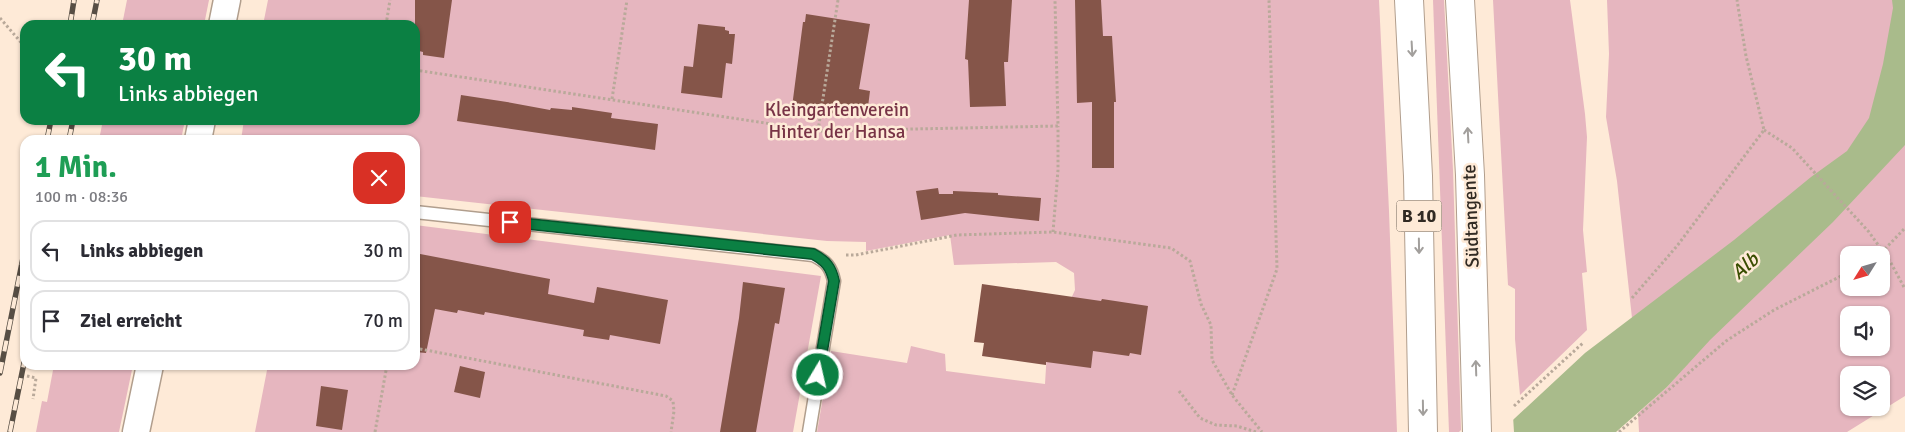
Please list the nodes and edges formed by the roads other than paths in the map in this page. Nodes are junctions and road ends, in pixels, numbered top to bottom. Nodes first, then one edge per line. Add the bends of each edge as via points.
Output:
1 (226, 0) edge
2 (1409, 0) edge
3 (1460, 0) edge
4 (223, 20) edge
5 (420, 213) edge
6 (149, 370) edge
7 (1477, 424) edge
8 (136, 432) edge
9 (809, 432) edge
10 (1423, 432) edge

1 - 4 street
2 -> 10 highway, B 10 via 1418,176
7 -> 3 highway, Südtangente via 1470,175
5 - 9 lane via 813,254 825,260 834,281
6 - 8 street

